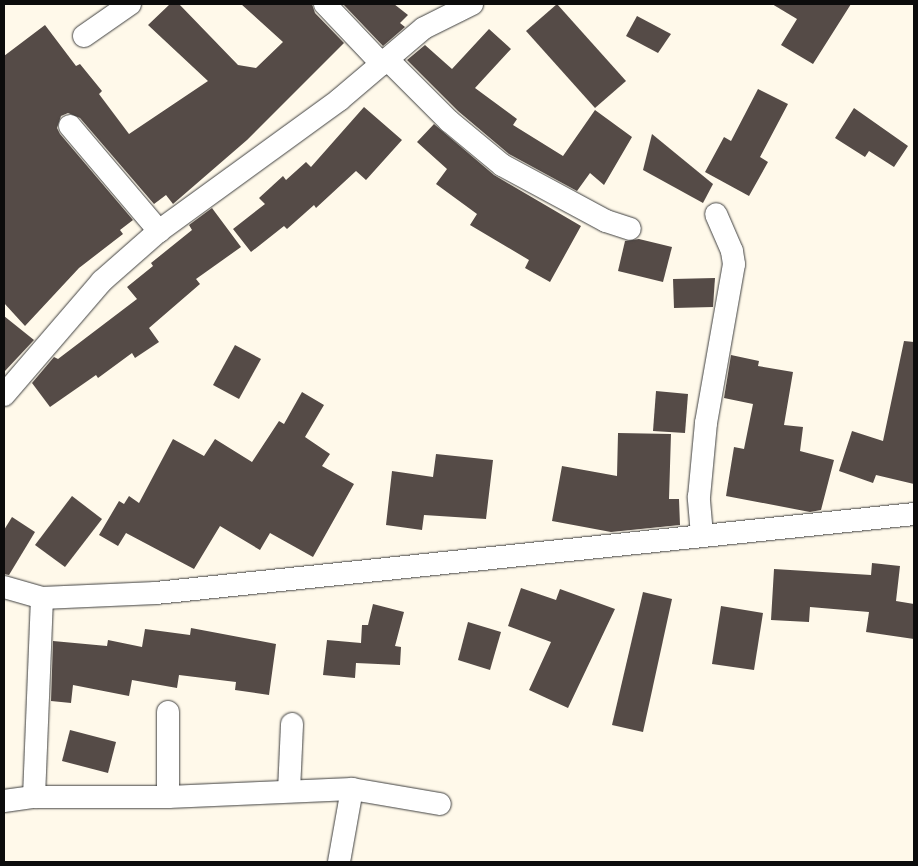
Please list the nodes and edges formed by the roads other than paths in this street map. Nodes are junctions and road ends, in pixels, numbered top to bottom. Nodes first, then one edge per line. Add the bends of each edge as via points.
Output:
1 (130, 4) edge
2 (325, 4) edge
3 (472, 4) edge
4 (84, 36) dead end
5 (384, 62) junction
6 (70, 126) dead end
7 (716, 214) dead end
8 (630, 229) dead end
9 (159, 231) junction
10 (4, 395) edge
11 (914, 514) edge
12 (702, 536) junction
13 (4, 587) edge
14 (42, 598) junction
15 (168, 712) dead end
16 (292, 724) dead end
17 (352, 789) junction
18 (289, 791) junction
19 (34, 797) junction
20 (168, 797) junction
21 (4, 801) edge
22 (440, 804) dead end
23 (339, 862) edge

1 - 4 street
2 - 5 street
3 - 5 street via 424,28
5 - 8 street via 502,165 606,221
5 - 9 street via 339,100
6 - 9 street
7 - 12 street via 734,264 706,423 699,497
9 - 10 street via 102,280
11 - 12 street
12 - 14 street via 156,593
13 - 14 street
14 - 19 street
15 - 20 street
16 - 18 street
17 - 18 street
17 - 22 street
17 - 23 street
18 - 20 street
19 - 20 street
19 - 21 street

